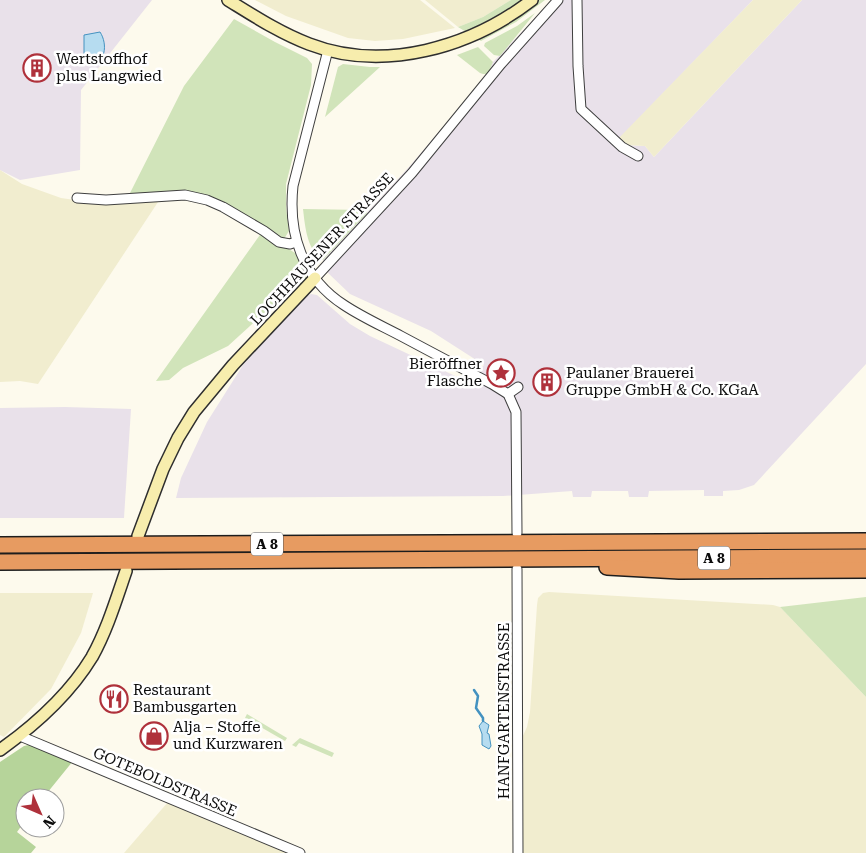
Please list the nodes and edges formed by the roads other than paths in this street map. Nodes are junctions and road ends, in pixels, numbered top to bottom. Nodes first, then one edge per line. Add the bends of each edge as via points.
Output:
1 (228, 0) edge
2 (532, 0) edge
3 (558, 0) edge
4 (577, 0) edge
5 (328, 50) junction
6 (638, 156) dead end
7 (77, 198) dead end
8 (296, 242) junction
9 (315, 278) junction
10 (518, 387) dead end
11 (508, 394) junction
12 (517, 532) dead end
13 (866, 534) edge
14 (138, 536) dead end
15 (832, 541) junction
16 (866, 541) edge
17 (0, 545) edge
18 (866, 557) edge
19 (562, 558) junction
20 (0, 562) edge
21 (518, 568) dead end
22 (866, 570) edge
23 (126, 571) dead end
24 (20, 736) junction
25 (0, 750) edge
26 (300, 853) edge
27 (518, 853) edge

1 - 5 street via 286,34
2 - 5 street via 485,30 421,52 370,56
3 - 9 street, LOCHHAUSENER STRASSE via 412,173
4 - 6 street via 581,109 622,147
5 - 8 street via 293,186 291,207
7 - 8 street via 196,197 234,213 279,242
8 - 9 street
9 - 11 street via 344,305
9 - 14 street, LOCHHAUSENER STRASSE via 194,412 162,469
10 - 11 street
11 - 12 street via 517,423
13 - 15 highway
15 - 16 highway, A 8
15 - 17 highway, A 8
18 - 19 highway, A 8
19 - 20 highway, A 8
19 - 22 highway via 575,564 659,570
21 - 27 street, HANFGARTENSTRASSE
23 - 24 street via 100,639 82,672 64,695
24 - 25 street
24 - 26 street, GOTEBOLDSTRASSE

